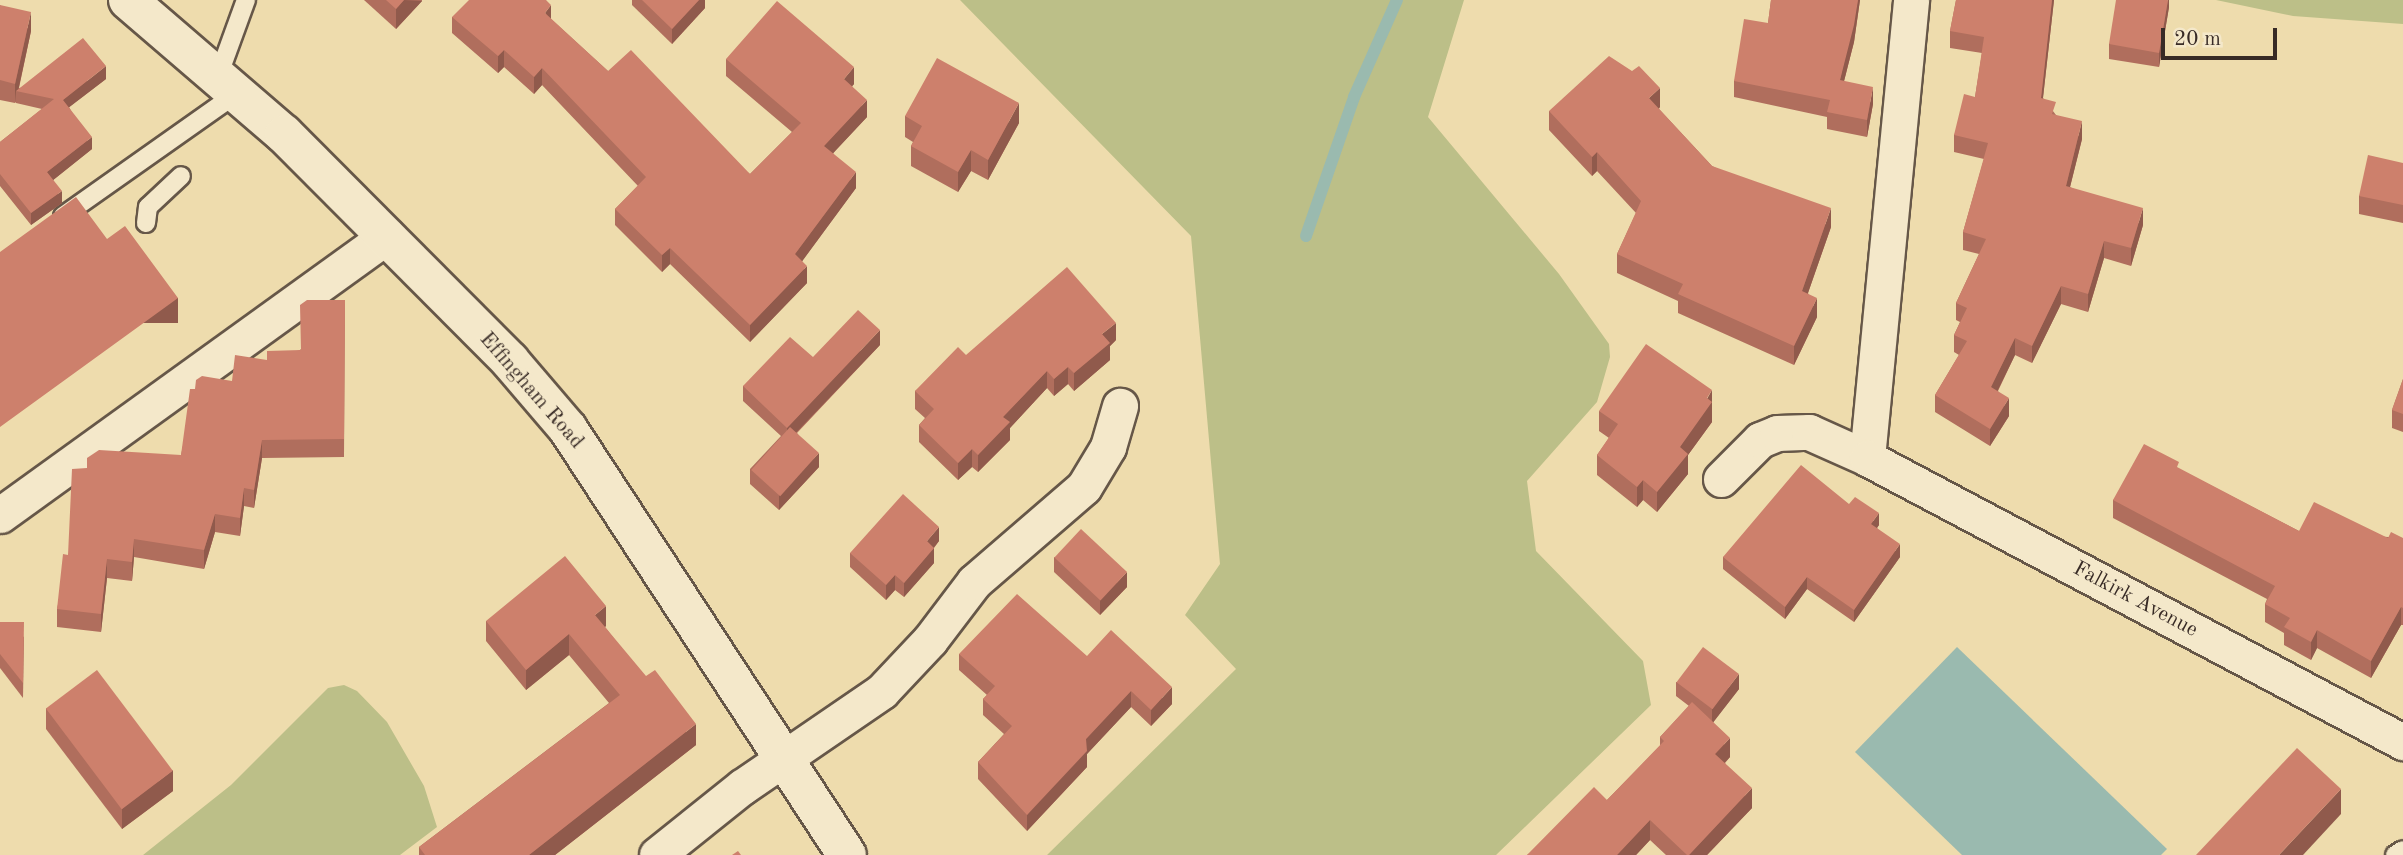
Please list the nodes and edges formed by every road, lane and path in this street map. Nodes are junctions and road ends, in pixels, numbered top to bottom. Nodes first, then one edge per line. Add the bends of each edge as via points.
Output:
1 (128, 0) edge
2 (246, 0) edge
3 (1910, 0) edge
4 (229, 83) junction
5 (181, 176) dead end
6 (146, 223) dead end
7 (45, 229) edge
8 (387, 236) junction
9 (1120, 406) dead end
10 (1867, 458) junction
11 (1721, 479) dead end
12 (0, 515) edge
13 (2403, 741) edge
14 (782, 759) junction
15 (2403, 850) edge
16 (657, 855) edge
17 (847, 855) edge
18 (2395, 855) edge

1 - 4 street, Effingham Road
2 - 4 lane
3 - 10 street
4 - 7 lane
4 - 8 street, Effingham Road
5 - 6 lane via 148,207
8 - 12 street
8 - 14 street, Effingham Road via 510,361 568,429 643,538
9 - 14 street via 1108,447 1084,487 974,582 930,640 881,691
10 - 11 street, Falkirk Avenue via 1809,432 1777,433 1760,440
10 - 13 street, Falkirk Avenue
14 - 16 street
14 - 17 street, Effingham Road
15 - 18 lane

